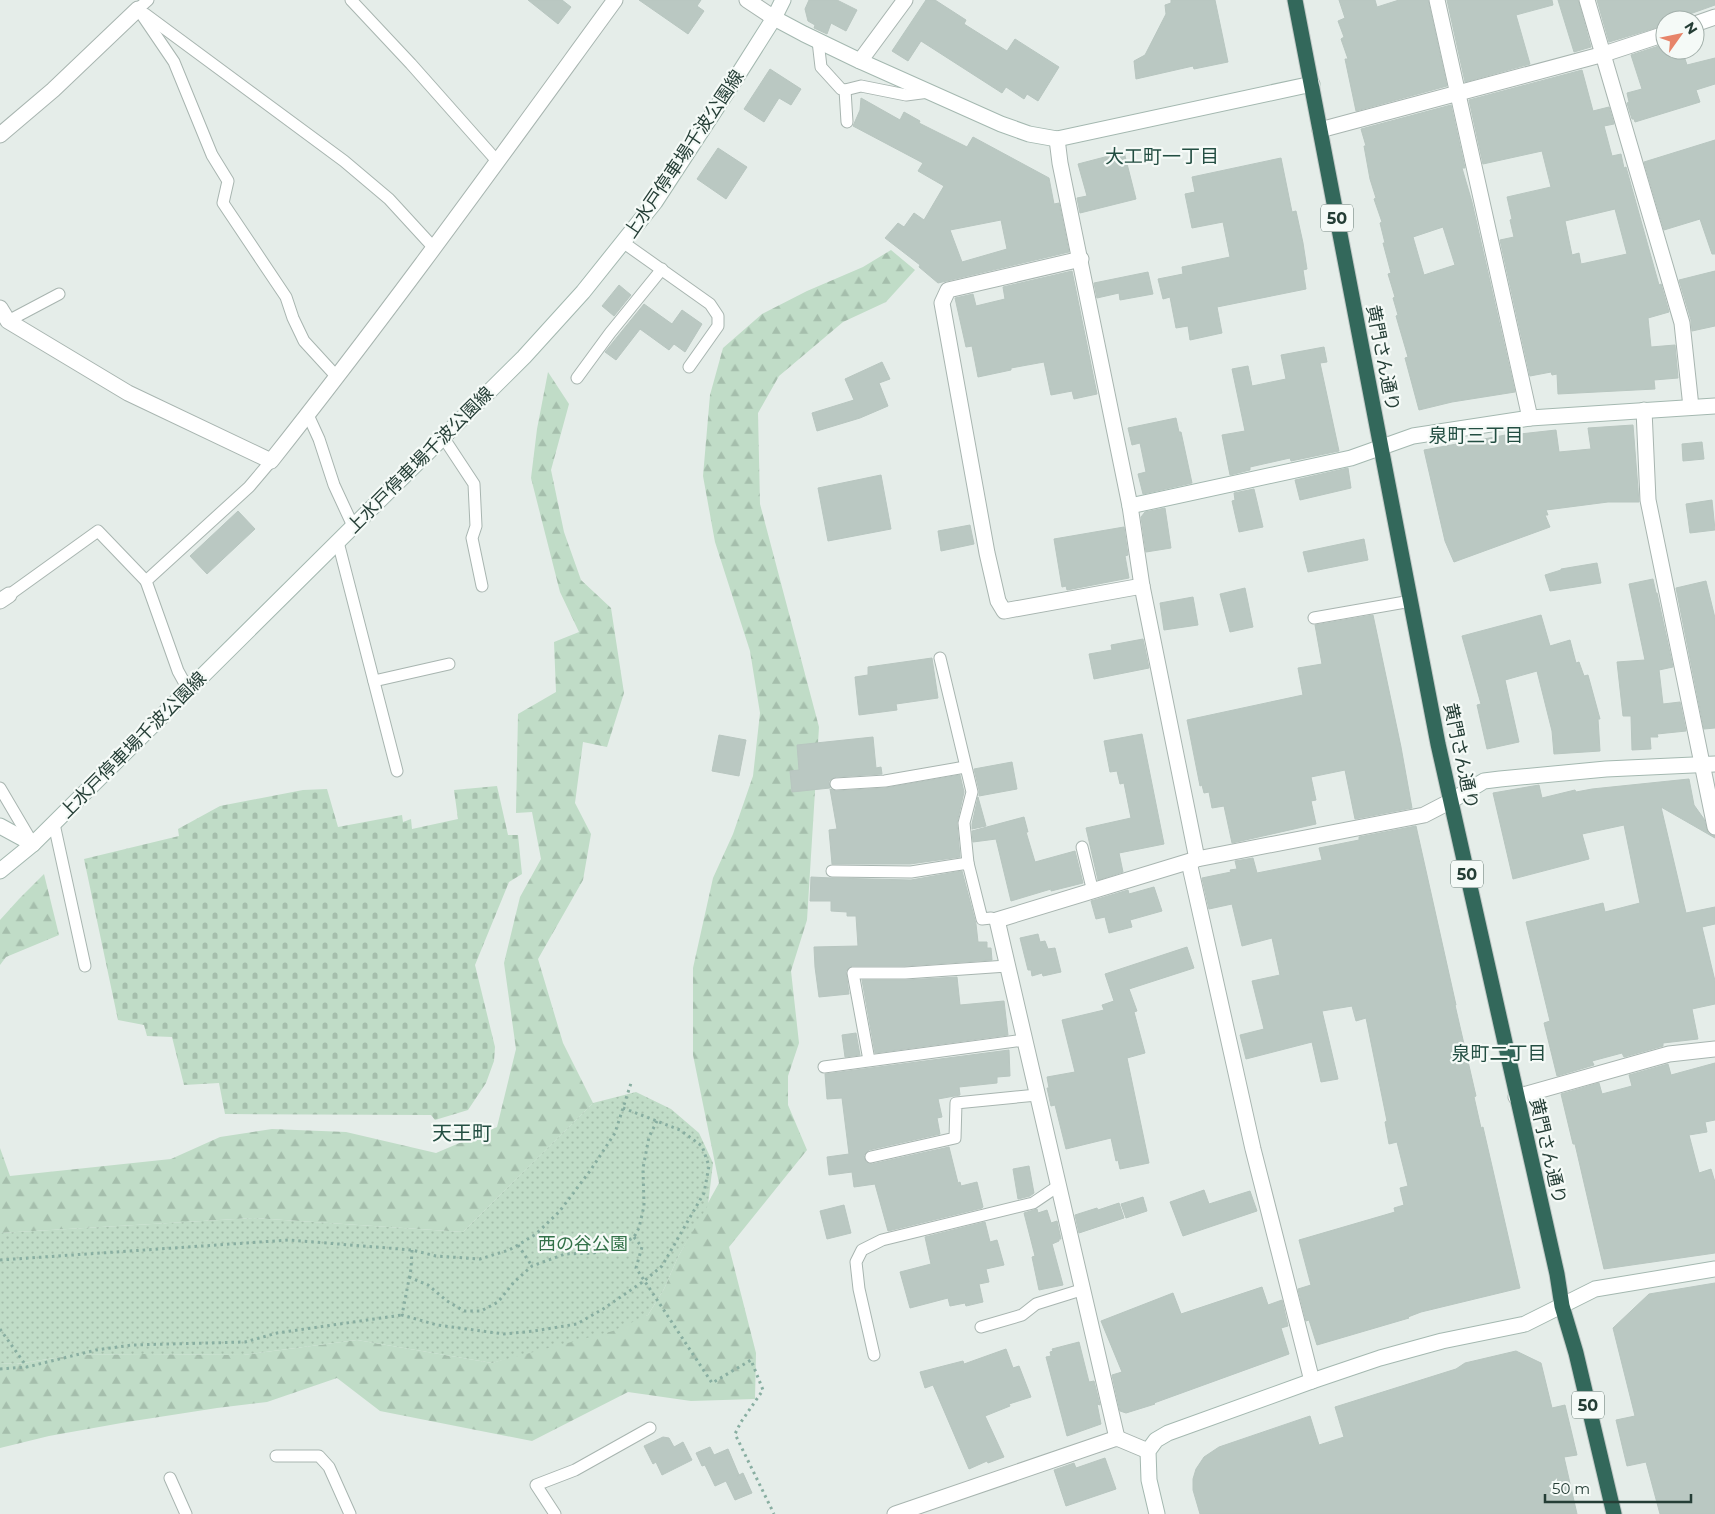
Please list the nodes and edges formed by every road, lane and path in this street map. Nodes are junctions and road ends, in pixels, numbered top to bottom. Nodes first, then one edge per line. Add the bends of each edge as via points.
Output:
1 (351, 0) edge
2 (615, 0) edge
3 (747, 0) edge
4 (783, 0) edge
5 (905, 0) edge
6 (1296, 0) edge
7 (1437, 0) edge
8 (1587, 0) edge
9 (143, 4) edge
10 (774, 18) junction
11 (1655, 37) edge
12 (818, 41) junction
13 (1604, 54) junction
14 (860, 61) junction
15 (1312, 84) junction
16 (846, 90) junction
17 (929, 92) junction
18 (1458, 94) junction
19 (847, 122) dead end
20 (1320, 130) junction
21 (0, 135) edge
22 (1058, 139) junction
23 (497, 162) junction
24 (624, 243) junction
25 (434, 248) junction
26 (1081, 259) junction
27 (662, 269) junction
28 (59, 294) dead end
29 (3, 317) edge
30 (689, 368) dead end
31 (337, 377) junction
32 (577, 378) dead end
33 (1715, 406) edge
34 (1691, 408) junction
35 (1644, 410) junction
36 (308, 415) junction
37 (1530, 418) junction
38 (443, 437) junction
39 (1382, 446) junction
40 (271, 461) junction
41 (1130, 506) junction
42 (353, 526) junction
43 (338, 542) junction
44 (146, 581) junction
45 (482, 586) dead end
46 (1142, 586) junction
47 (5, 598) edge
48 (1411, 600) junction
49 (1314, 618) dead end
50 (940, 658) dead end
51 (449, 664) dead end
52 (374, 681) junction
53 (189, 691) junction
54 (1709, 765) edge
55 (965, 767) junction
56 (397, 771) dead end
57 (836, 784) dead end
58 (0, 788) edge
59 (1451, 801) junction
60 (54, 824) junction
61 (0, 826) edge
62 (1715, 827) edge
63 (33, 844) junction
64 (1082, 847) dead end
65 (1193, 861) junction
66 (968, 863) junction
67 (0, 870) edge
68 (832, 871) dead end
69 (1093, 892) junction
70 (997, 920) junction
71 (85, 966) dead end
72 (1007, 966) junction
73 (1024, 1040) junction
74 (1715, 1049) edge
75 (869, 1060) junction
76 (824, 1066) dead end
77 (632, 1080) dead end
78 (1037, 1095) junction
79 (1516, 1097) junction
80 (623, 1108) junction
81 (657, 1121) junction
82 (871, 1156) dead end
83 (1058, 1186) junction
84 (634, 1236) junction
85 (518, 1245) junction
86 (412, 1250) junction
87 (0, 1260) edge
88 (532, 1266) junction
89 (1715, 1269) edge
90 (409, 1277) junction
91 (644, 1281) junction
92 (1084, 1289) junction
93 (1562, 1306) junction
94 (402, 1315) junction
95 (981, 1327) dead end
96 (0, 1329) edge
97 (874, 1355) dead end
98 (27, 1367) junction
99 (0, 1369) edge
100 (1312, 1380) junction
101 (650, 1428) dead end
102 (1117, 1438) junction
103 (1148, 1451) junction
104 (276, 1456) dead end
105 (170, 1478) dead end
106 (186, 1514) edge
107 (350, 1514) edge
108 (556, 1514) edge
109 (774, 1514) edge
110 (895, 1514) edge
111 (1157, 1514) edge
112 (1614, 1514) edge

1 - 23 lane
2 - 23 street
3 - 10 street
4 - 10 street, 上水戸停車場千波公園線
5 - 14 street
6 - 15 highway, 黄門さん通り / 50
7 - 18 street
8 - 13 street
9 - 21 street via 53,90
9 - 25 lane via 390,199
9 - 31 lane via 174,62 212,155 228,181 223,203 286,297 304,341
10 - 12 street
10 - 24 street, 上水戸停車場千波公園線 via 666,186
11 - 13 street
12 - 14 street
12 - 16 lane via 822,67
13 - 18 street
13 - 34 street via 1682,324
14 - 17 street
15 - 20 highway, 黄門さん通り / 50
15 - 22 street
16 - 17 lane via 861,86 897,95
16 - 19 lane
17 - 22 street via 1001,124
18 - 20 street
18 - 37 street
20 - 39 highway, 黄門さん通り / 50
22 - 26 street via 1060,163
23 - 25 street
24 - 27 lane
24 - 38 street, 上水戸停車場千波公園線 via 524,357
25 - 31 street
26 - 41 street
26 - 46 street via 948,290 942,303 986,553 998,601 1004,611
27 - 30 lane via 710,304 718,316 718,326
27 - 32 lane
28 - 29 lane
29 - 40 street via 128,393
31 - 36 street
33 - 34 street
34 - 35 street
35 - 37 street
35 - 54 street via 1648,500
36 - 40 street
36 - 42 lane
37 - 39 street via 1414,436
38 - 42 street, 上水戸停車場千波公園線
38 - 45 lane via 474,484 476,526 472,538
39 - 41 street via 1342,460
39 - 48 highway, 黄門さん通り / 50
40 - 44 lane via 250,487
41 - 46 street
42 - 43 street, 上水戸停車場千波公園線
43 - 52 lane
43 - 53 street, 上水戸停車場千波公園線
44 - 47 lane via 98,530
44 - 53 lane via 178,671
46 - 65 street
48 - 49 lane
48 - 59 highway, 黄門さん通り / 50
50 - 55 lane
51 - 52 lane
52 - 56 lane
53 - 60 street, 上水戸停車場千波公園線
54 - 59 street via 1500,778 1484,781
54 - 62 street
55 - 57 lane via 885,781
55 - 66 lane via 972,792 964,823
58 - 63 lane
59 - 65 street via 1424,815
59 - 79 highway, 黄門さん通り / 50
60 - 63 street, 上水戸停車場千波公園線
60 - 71 lane
61 - 63 street
63 - 67 street, 上水戸停車場千波公園線
64 - 69 lane
65 - 69 street
65 - 100 street via 1253,1149
66 - 68 lane via 911,872
66 - 70 lane via 982,919
69 - 70 street
70 - 72 street
72 - 73 street
72 - 75 lane via 853,973
73 - 75 lane
73 - 78 street
74 - 79 street via 1669,1054
75 - 76 lane
77 - 80 path
78 - 82 lane via 956,1103 955,1138
78 - 83 street
79 - 93 highway, 黄門さん通り / 50
80 - 81 path
80 - 85 path via 615,1133 559,1212 536,1234
81 - 84 path via 649,1137 643,1168 644,1206
81 - 91 path via 680,1130 702,1146 709,1166 704,1193 662,1266
83 - 92 street
83 - 97 lane via 1033,1203 882,1240 862,1250 856,1262 859,1289
84 - 88 path via 615,1249 565,1254
84 - 91 path via 642,1247 636,1268
85 - 86 path via 480,1259 436,1256
85 - 88 path
86 - 87 path via 289,1240
86 - 90 path
88 - 90 path via 498,1302 481,1311 464,1312 428,1284
89 - 93 street via 1595,1289
90 - 94 path
91 - 94 path via 577,1324 534,1331 504,1334 437,1325
91 - 109 path via 712,1383 751,1360 763,1390 735,1434
92 - 95 lane via 1036,1304 1022,1315
92 - 102 street
93 - 100 street via 1525,1324 1442,1341
93 - 112 highway, 黄門さん通り / 50
94 - 98 path via 277,1333 245,1342 132,1345
96 - 98 path
98 - 99 path
100 - 103 street via 1168,1433 1156,1440
101 - 108 lane via 575,1470 536,1485
102 - 103 street
102 - 110 street
103 - 111 street via 1149,1480
104 - 107 lane via 319,1456 330,1467
105 - 106 lane

